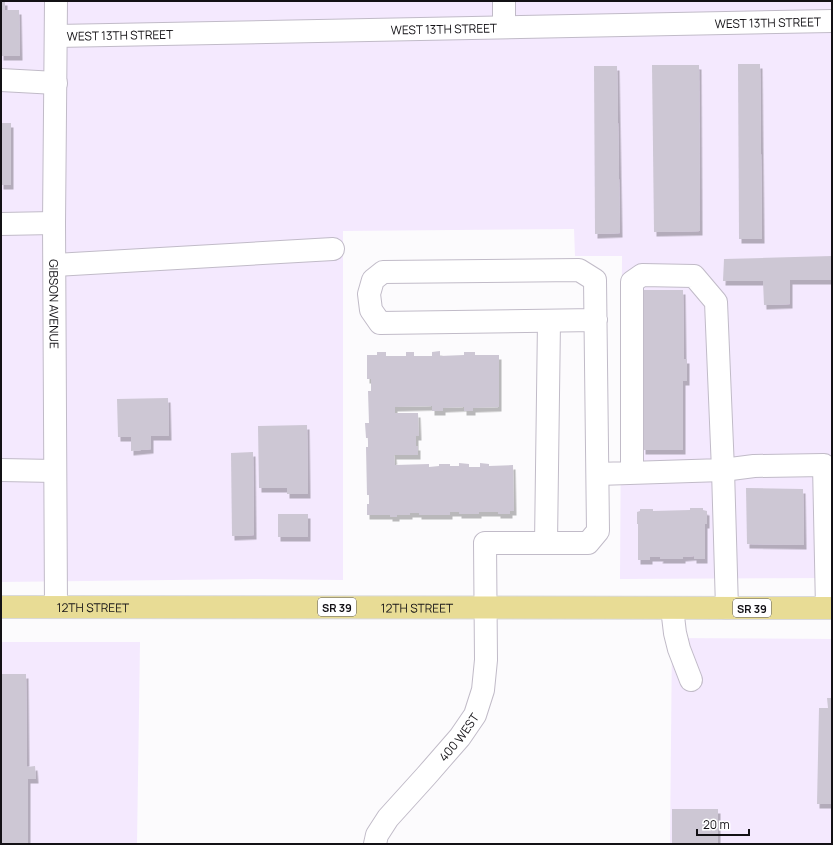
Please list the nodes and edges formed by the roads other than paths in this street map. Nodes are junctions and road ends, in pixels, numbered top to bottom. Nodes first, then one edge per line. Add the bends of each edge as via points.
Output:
1 (56, 1) edge
2 (504, 1) edge
3 (832, 21) edge
4 (504, 27) junction
5 (56, 36) junction
6 (1, 80) edge
7 (56, 83) junction
8 (54, 222) junction
9 (1, 224) edge
10 (333, 249) dead end
11 (55, 265) junction
12 (596, 320) junction
13 (549, 321) junction
14 (1, 470) edge
15 (723, 470) junction
16 (56, 471) junction
17 (632, 472) junction
18 (598, 474) junction
19 (546, 543) junction
20 (56, 606) junction
21 (1, 607) edge
22 (485, 607) junction
23 (672, 608) junction
24 (727, 608) junction
25 (829, 608) edge
26 (691, 680) dead end
27 (374, 844) edge

1 - 5 street, GIBSON AVENUE
2 - 4 street
3 - 4 street, WEST 13TH STREET
4 - 5 street, WEST 13TH STREET
5 - 7 street, GIBSON AVENUE
6 - 7 street
7 - 8 street, GIBSON AVENUE
8 - 9 street
8 - 11 street, GIBSON AVENUE
10 - 11 street
11 - 16 street, GIBSON AVENUE
12 - 13 street
12 - 13 street via 595,280 579,270 383,272 373,280 369,294 371,310 380,323
12 - 18 street
13 - 19 street
14 - 16 street
15 - 17 street
15 - 17 street via 716,302 694,276 642,275 632,282
15 - 24 street
15 - 25 street via 754,466 824,465
16 - 20 street, GIBSON AVENUE
17 - 18 street
18 - 19 street via 598,531 588,543
19 - 22 street, 400 WEST via 485,543
20 - 21 main road, 12TH STREET / SR 39
20 - 22 main road, 12TH STREET / SR 39
22 - 23 main road, 12TH STREET / SR 39
22 - 27 street, 400 WEST via 484,683 475,715 460,736 388,818
23 - 24 main road, 12TH STREET / SR 39
23 - 26 street via 675,634
24 - 25 main road, 12TH STREET / SR 39

